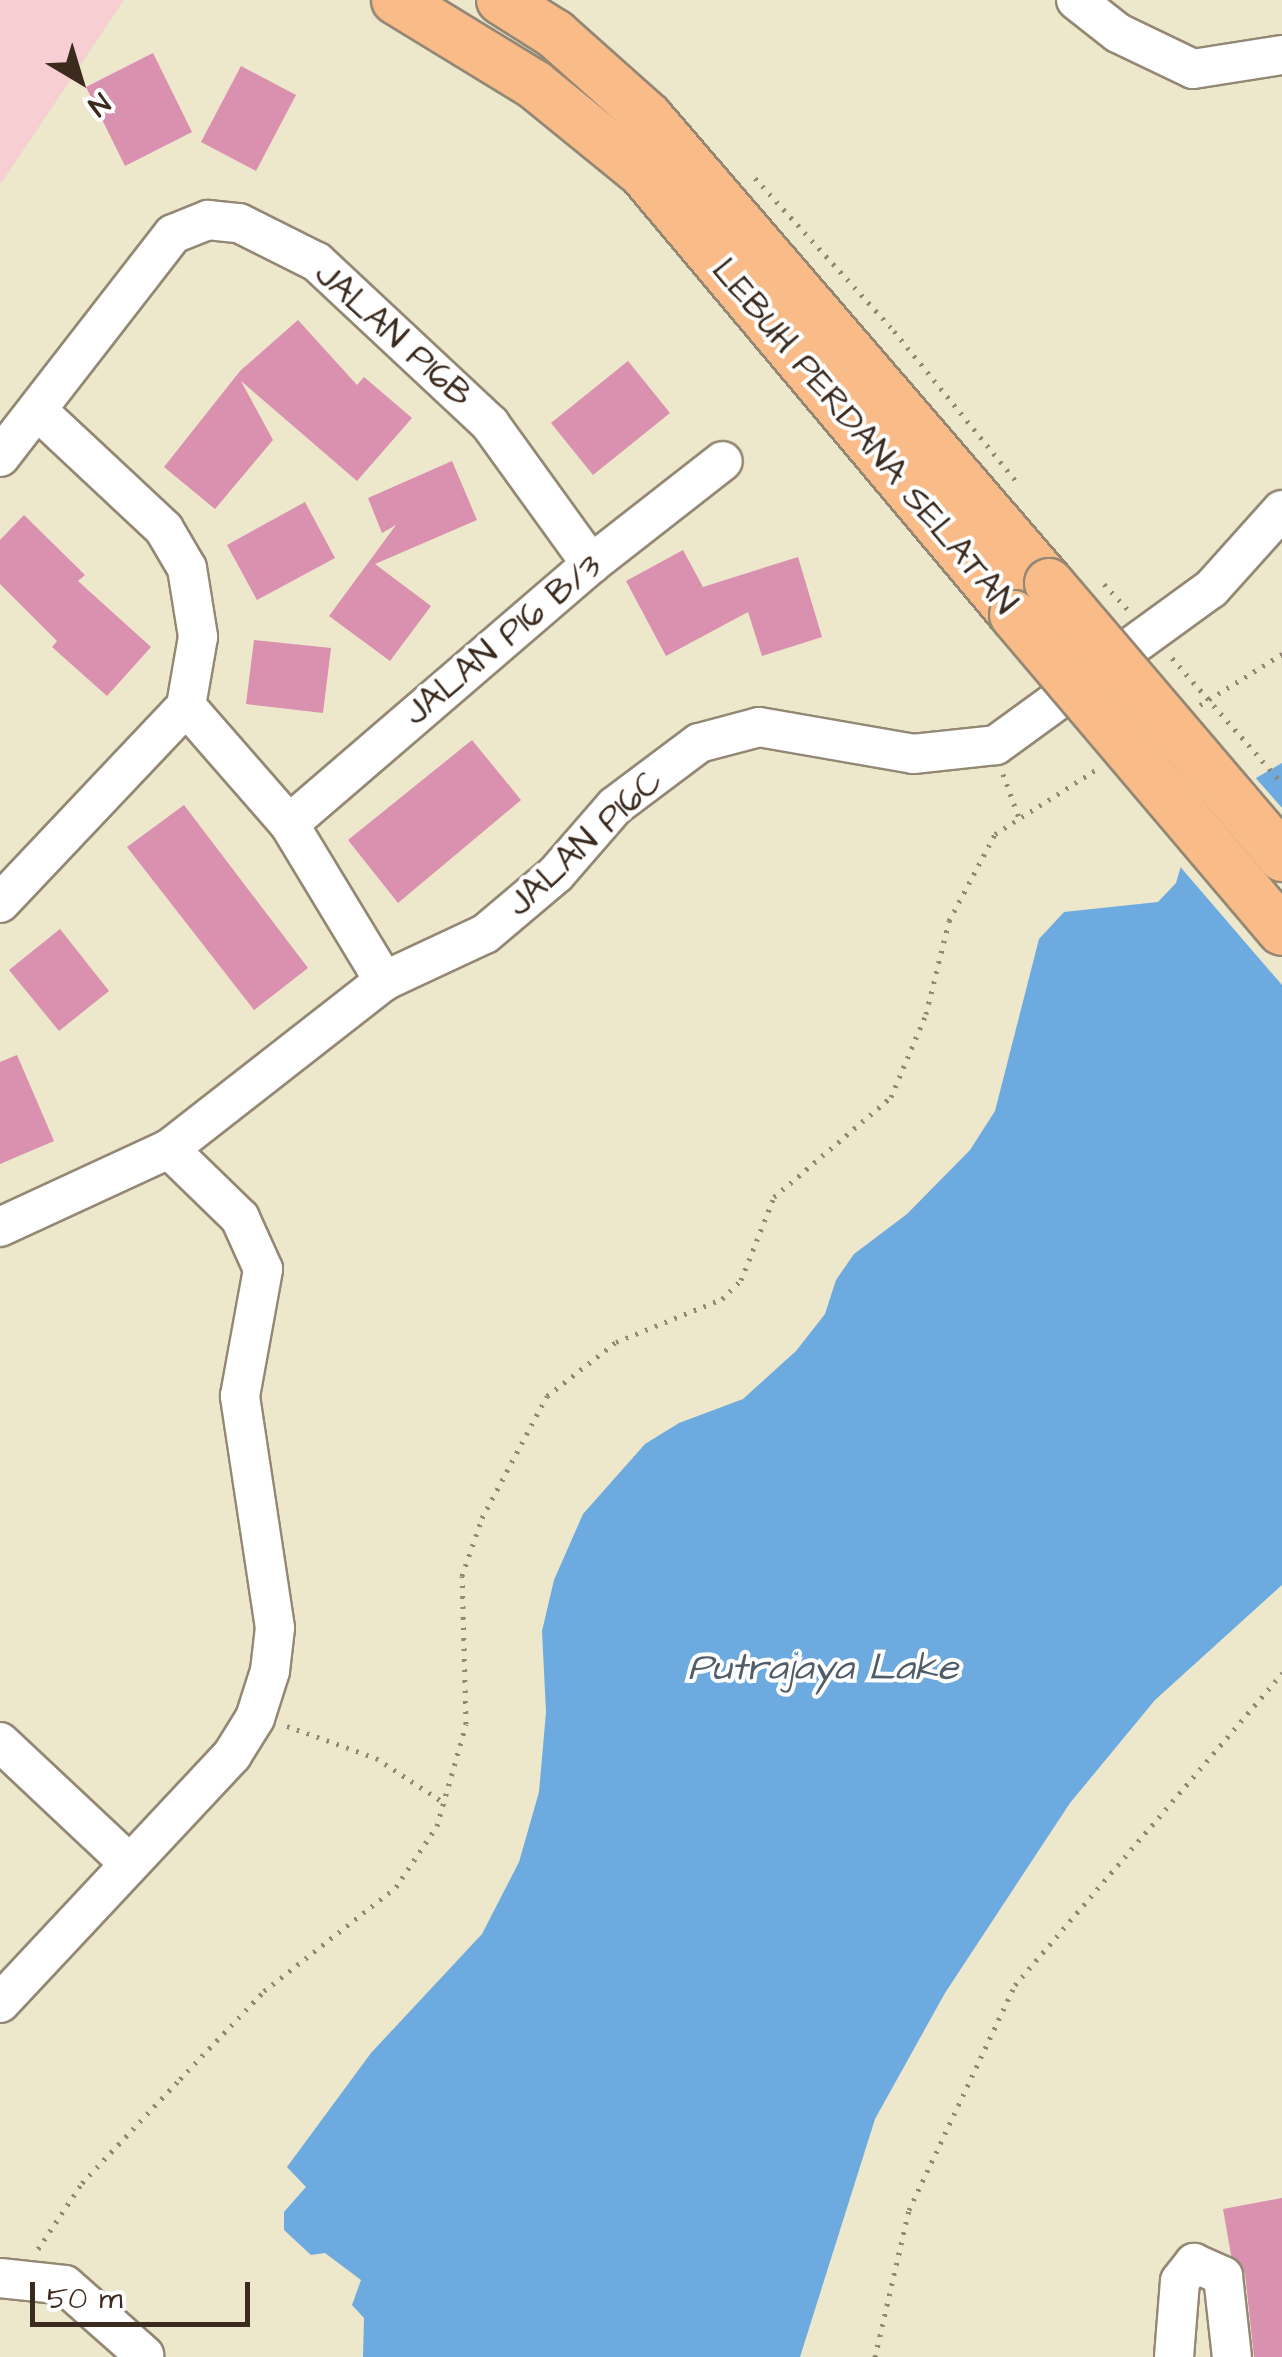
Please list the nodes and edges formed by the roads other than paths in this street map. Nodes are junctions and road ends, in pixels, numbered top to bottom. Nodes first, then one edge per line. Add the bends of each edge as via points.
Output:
1 (396, 0) edge
2 (501, 0) edge
3 (1076, 0) edge
4 (1282, 55) edge
5 (36, 410) junction
6 (0, 457) edge
7 (722, 462) dead end
8 (1282, 510) edge
9 (591, 564) junction
10 (186, 706) junction
11 (289, 824) junction
12 (1282, 857) edge
13 (0, 903) edge
14 (1282, 931) edge
15 (384, 981) junction
16 (168, 1149) junction
17 (0, 1227) edge
18 (0, 1742) edge
19 (130, 1864) junction
20 (0, 2003) edge
21 (14, 2278) edge
22 (144, 2355) edge
23 (1174, 2357) edge
24 (1232, 2357) edge

1 - 14 main road, LEBUH PERDANA SELATAN, bridge via 535,85 643,174
2 - 12 main road, LEBUH PERDANA SELATAN, bridge via 555,34 648,117
3 - 4 street via 1118,33 1193,69
5 - 6 street, JALAN P16B
5 - 9 street, JALAN P16B via 173,234 208,220 240,222 317,262 490,424
5 - 10 street via 164,529 187,568 198,637
7 - 9 street, JALAN P16 B/3
8 - 15 street, JALAN P16C via 1211,589 996,744 936,755 773,728 720,734 615,806 556,874 486,934
9 - 11 street, JALAN P16 B/3
10 - 11 street
10 - 13 street
11 - 15 street
15 - 16 street, JALAN P16C
16 - 17 street, JALAN P16C
16 - 19 street via 240,1218 263,1269 240,1396 275,1628 254,1718 232,1755
18 - 19 street
19 - 20 street
21 - 22 street via 65,2285
23 - 24 street via 1180,2281 1194,2263 1223,2276

